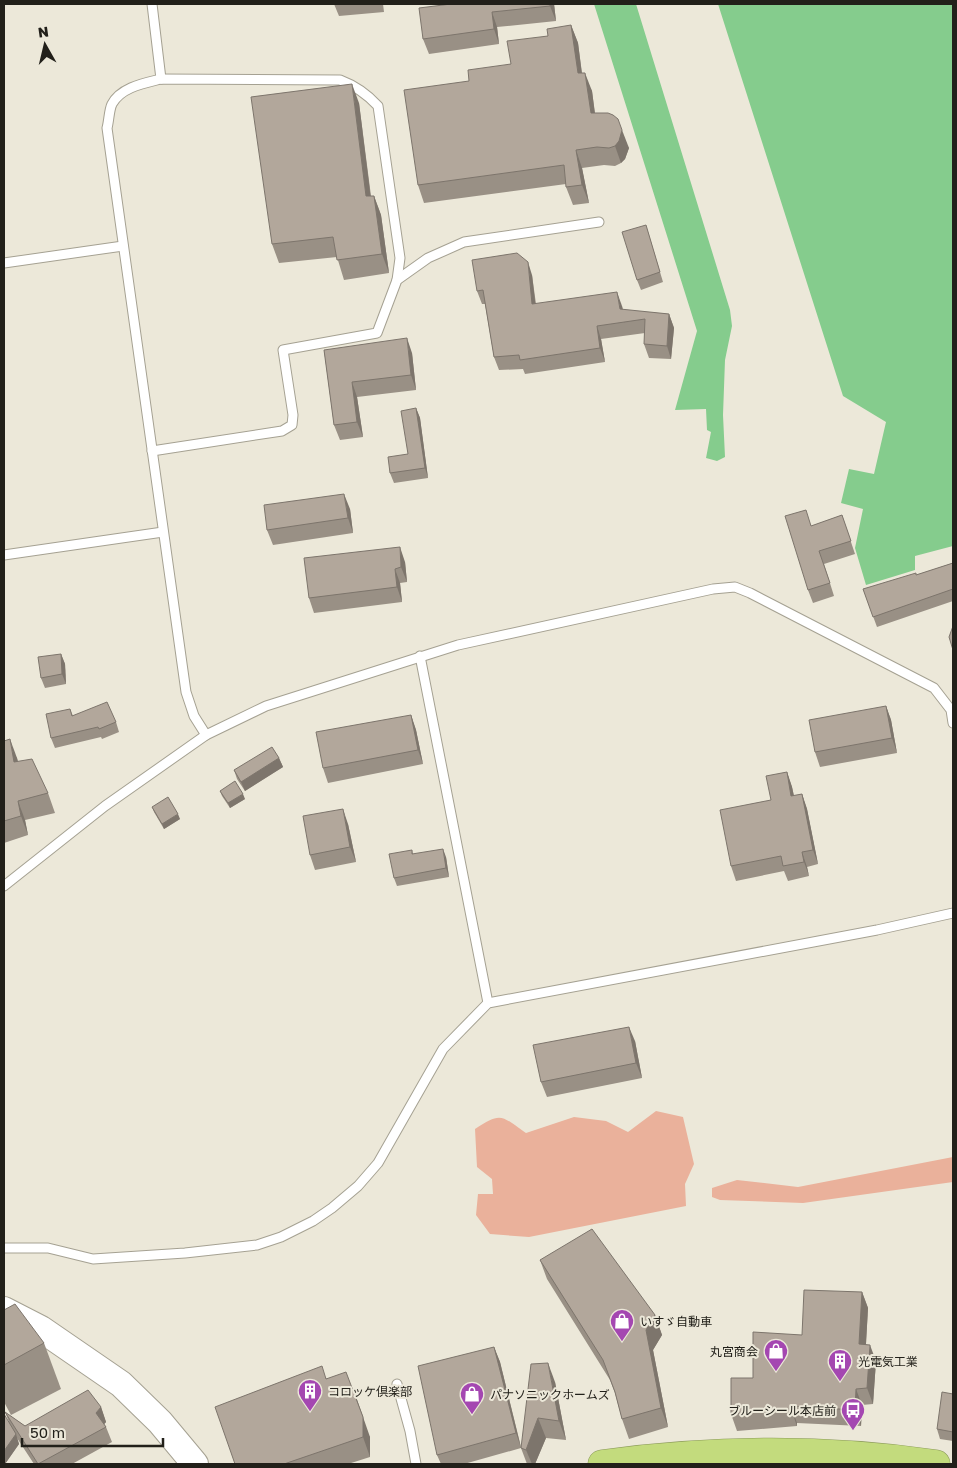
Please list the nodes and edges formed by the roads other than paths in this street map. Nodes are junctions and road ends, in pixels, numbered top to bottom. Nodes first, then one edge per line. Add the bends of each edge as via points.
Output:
1 (152, 4) edge
2 (161, 79) junction
3 (599, 222) dead end
4 (124, 246) junction
5 (4, 263) edge
6 (397, 280) junction
7 (152, 451) junction
8 (163, 532) junction
9 (4, 555) edge
10 (420, 656) junction
11 (953, 723) edge
12 (206, 735) junction
13 (4, 886) edge
14 (953, 913) edge
15 (488, 1003) junction
16 (4, 1248) edge
17 (4, 1310) edge
18 (397, 1384) dead end
19 (195, 1464) edge
20 (416, 1464) edge
21 (602, 1464) edge
22 (936, 1464) edge

1 - 2 lane
2 - 4 lane via 140,84 123,93 112,104 107,128
2 - 6 lane via 340,80 369,96 378,106 400,258
3 - 6 lane via 464,242 428,258
4 - 5 lane
4 - 7 lane
6 - 7 lane via 377,333 283,350 292,425 282,431
7 - 8 lane
8 - 9 lane
8 - 12 lane via 186,692 194,716
10 - 11 lane via 713,588 735,587 934,688 951,710
10 - 12 lane via 266,706
10 - 15 lane
12 - 13 lane via 105,806
14 - 15 lane
15 - 16 lane via 443,1049 378,1163 358,1186 313,1221 257,1245 185,1253 93,1259 48,1248
17 - 19 street via 41,1329 121,1384 160,1422
18 - 20 lane
21 - 22 highway via 645,1458 758,1453 868,1457

